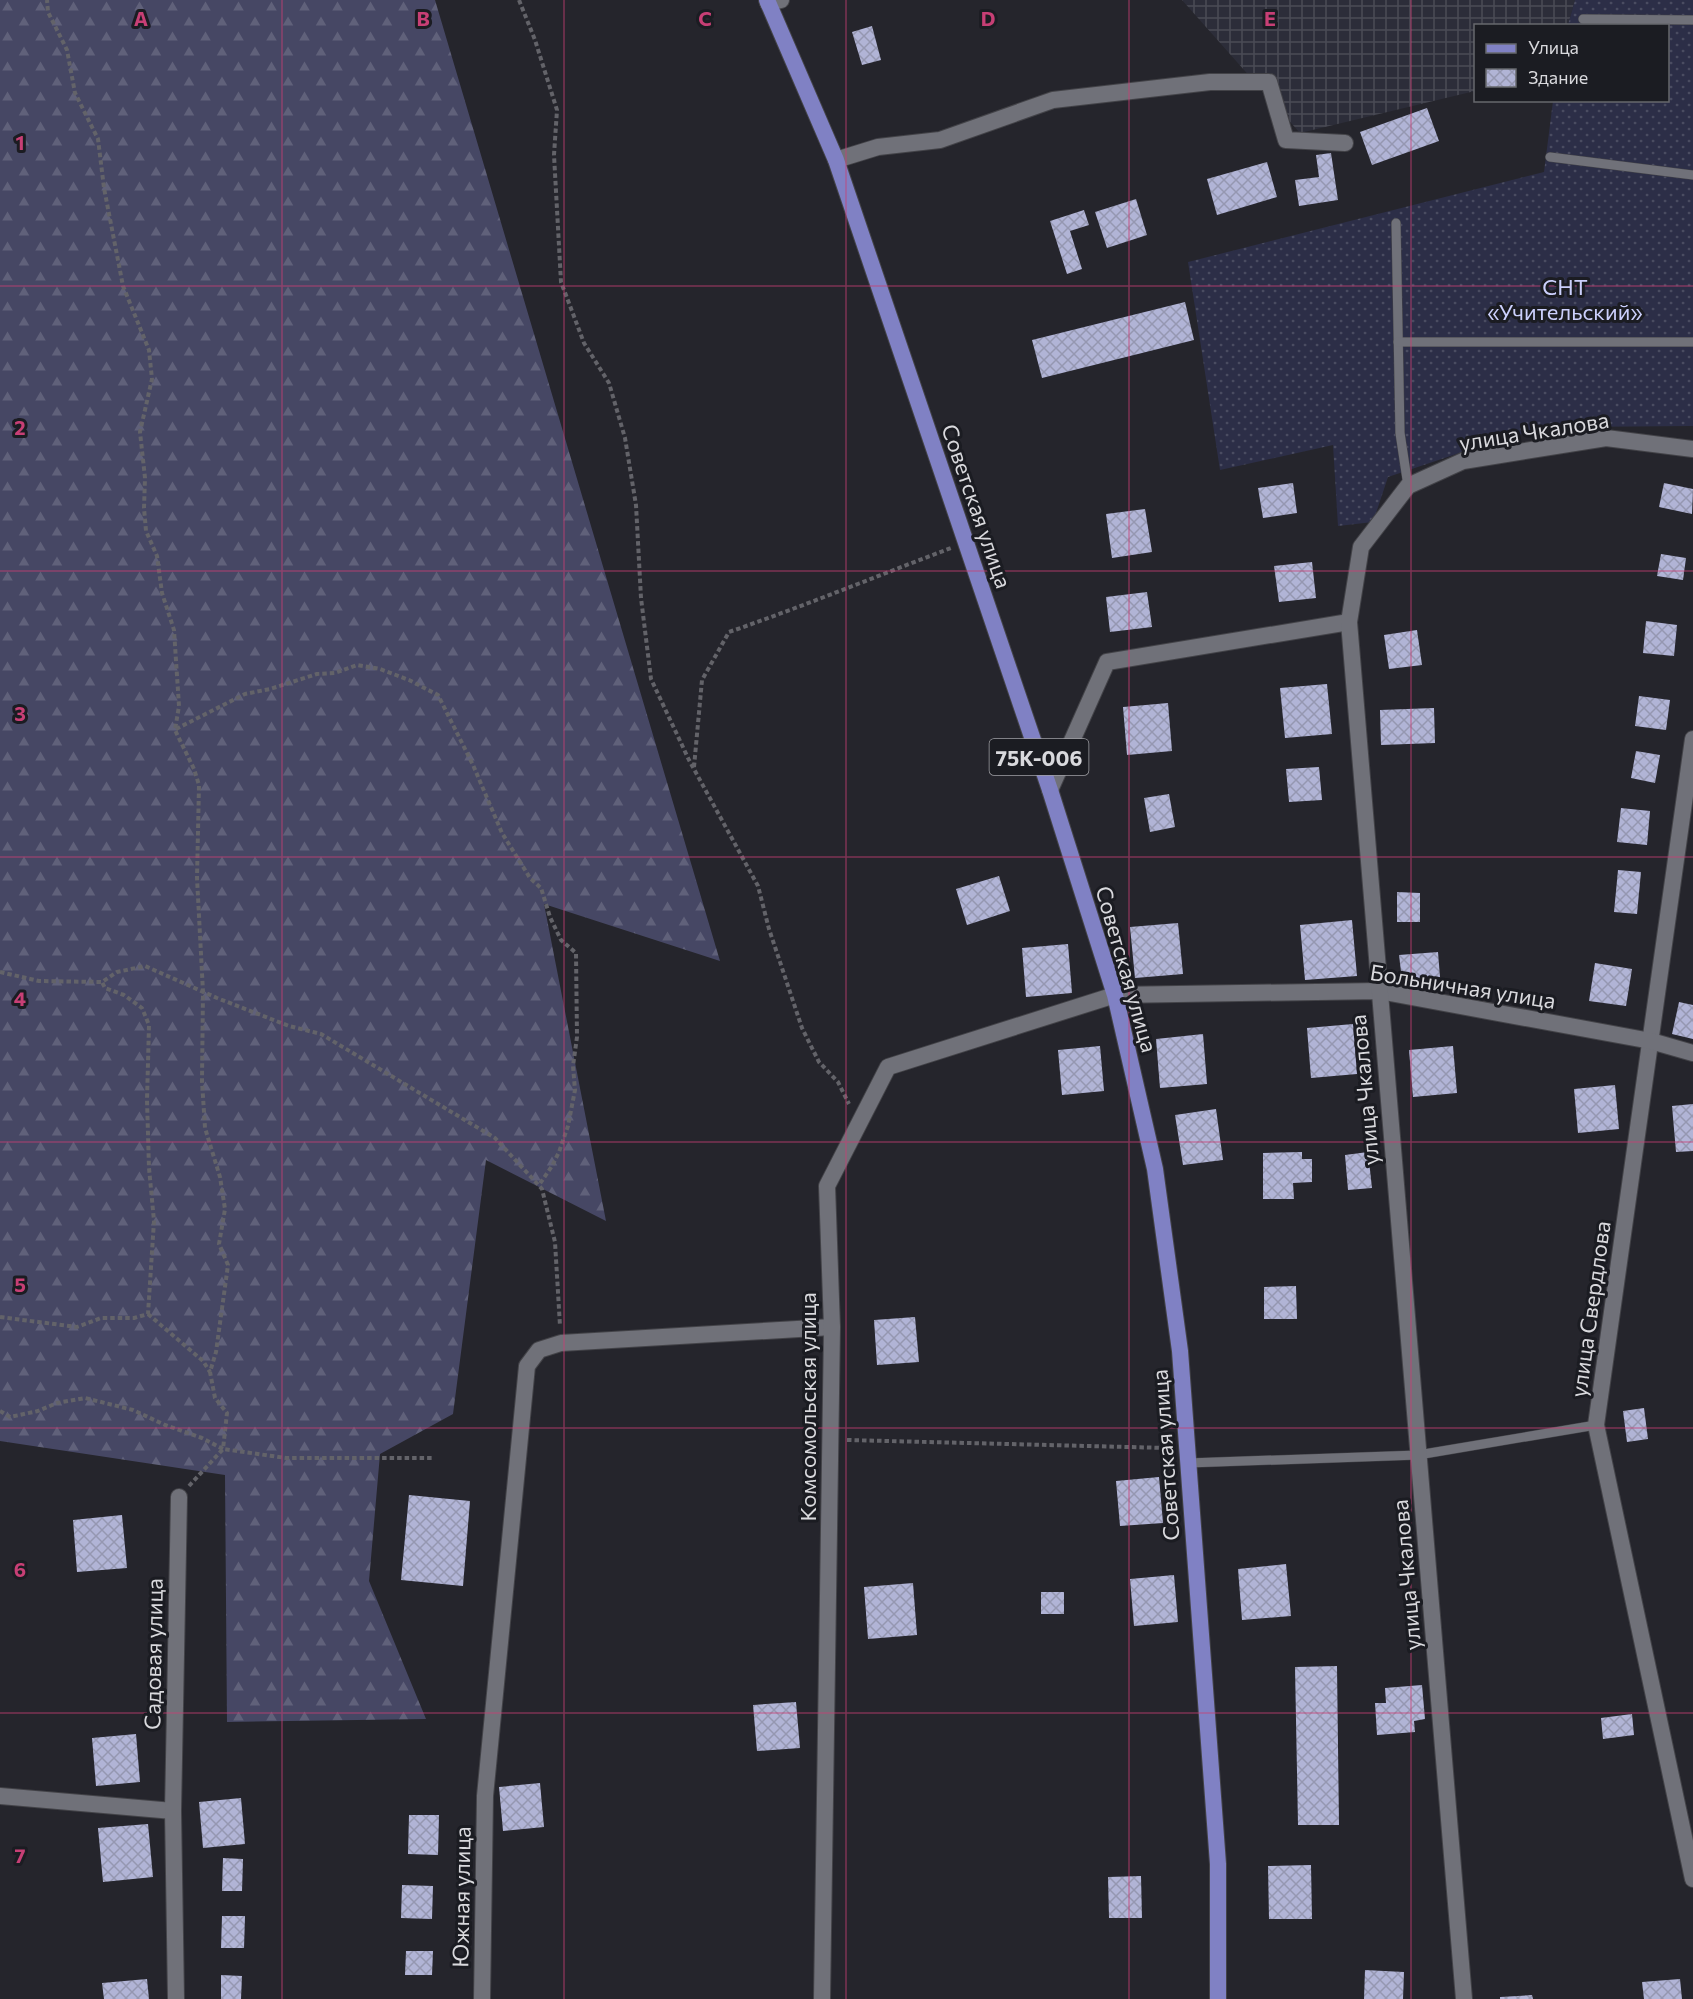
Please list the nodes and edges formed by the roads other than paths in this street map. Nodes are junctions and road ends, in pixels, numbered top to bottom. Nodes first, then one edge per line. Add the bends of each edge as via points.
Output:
1 (772, 1) edge
2 (1583, 19) dead end
3 (1693, 20) edge
4 (1345, 143) dead end
5 (1550, 158) dead end
6 (836, 160) junction
7 (1693, 175) edge
8 (1396, 223) dead end
9 (1398, 342) junction
10 (1693, 342) edge
11 (1693, 449) edge
12 (1408, 486) junction
13 (1349, 622) junction
14 (1693, 739) edge
15 (1050, 790) junction
16 (1378, 991) junction
17 (1115, 994) junction
18 (1651, 1041) junction
19 (1693, 1053) edge
20 (832, 1327) junction
21 (1596, 1425) junction
22 (1418, 1455) junction
23 (1188, 1463) junction
24 (179, 1497) road end
25 (0, 1796) edge
26 (173, 1811) junction
27 (1693, 1880) edge
28 (176, 1999) edge
29 (482, 1999) edge
30 (822, 1999) edge
31 (1218, 1999) edge
32 (1464, 1999) edge

1 - 6 main road, Советская улица / 75К-006
2 - 3 lane
4 - 6 street via 1286,140 1269,82 1210,82 1053,100 940,140 878,147
5 - 7 lane
6 - 15 main road, Советская улица / 75К-006
8 - 9 lane
9 - 10 lane
9 - 12 lane via 1400,434
11 - 12 street, улица Чкалова via 1606,438 1463,461
12 - 13 street, улица Чкалова via 1361,547
13 - 15 street via 1107,662
13 - 16 street, улица Чкалова
14 - 18 street, улица Свердлова
15 - 17 main road, Советская улица / 75К-006
16 - 17 street, Больничная улица
16 - 18 street, Больничная улица
16 - 22 street, улица Чкалова
17 - 20 street, Комсомольская улица via 888,1067 827,1186
17 - 23 main road, Советская улица / 75К-006 via 1155,1169 1180,1351
18 - 19 street, Больничная улица
18 - 21 street, улица Свердлова
20 - 29 street, Южная улица via 561,1343 539,1350 527,1366 485,1797
20 - 30 street, Комсомольская улица
21 - 22 lane
21 - 27 street, улица Свердлова
22 - 23 lane
22 - 32 street, улица Чкалова
23 - 31 main road, Советская улица / 75К-006 via 1218,1864
24 - 26 street, Садовая улица
25 - 26 street
26 - 28 street, Садовая улица

